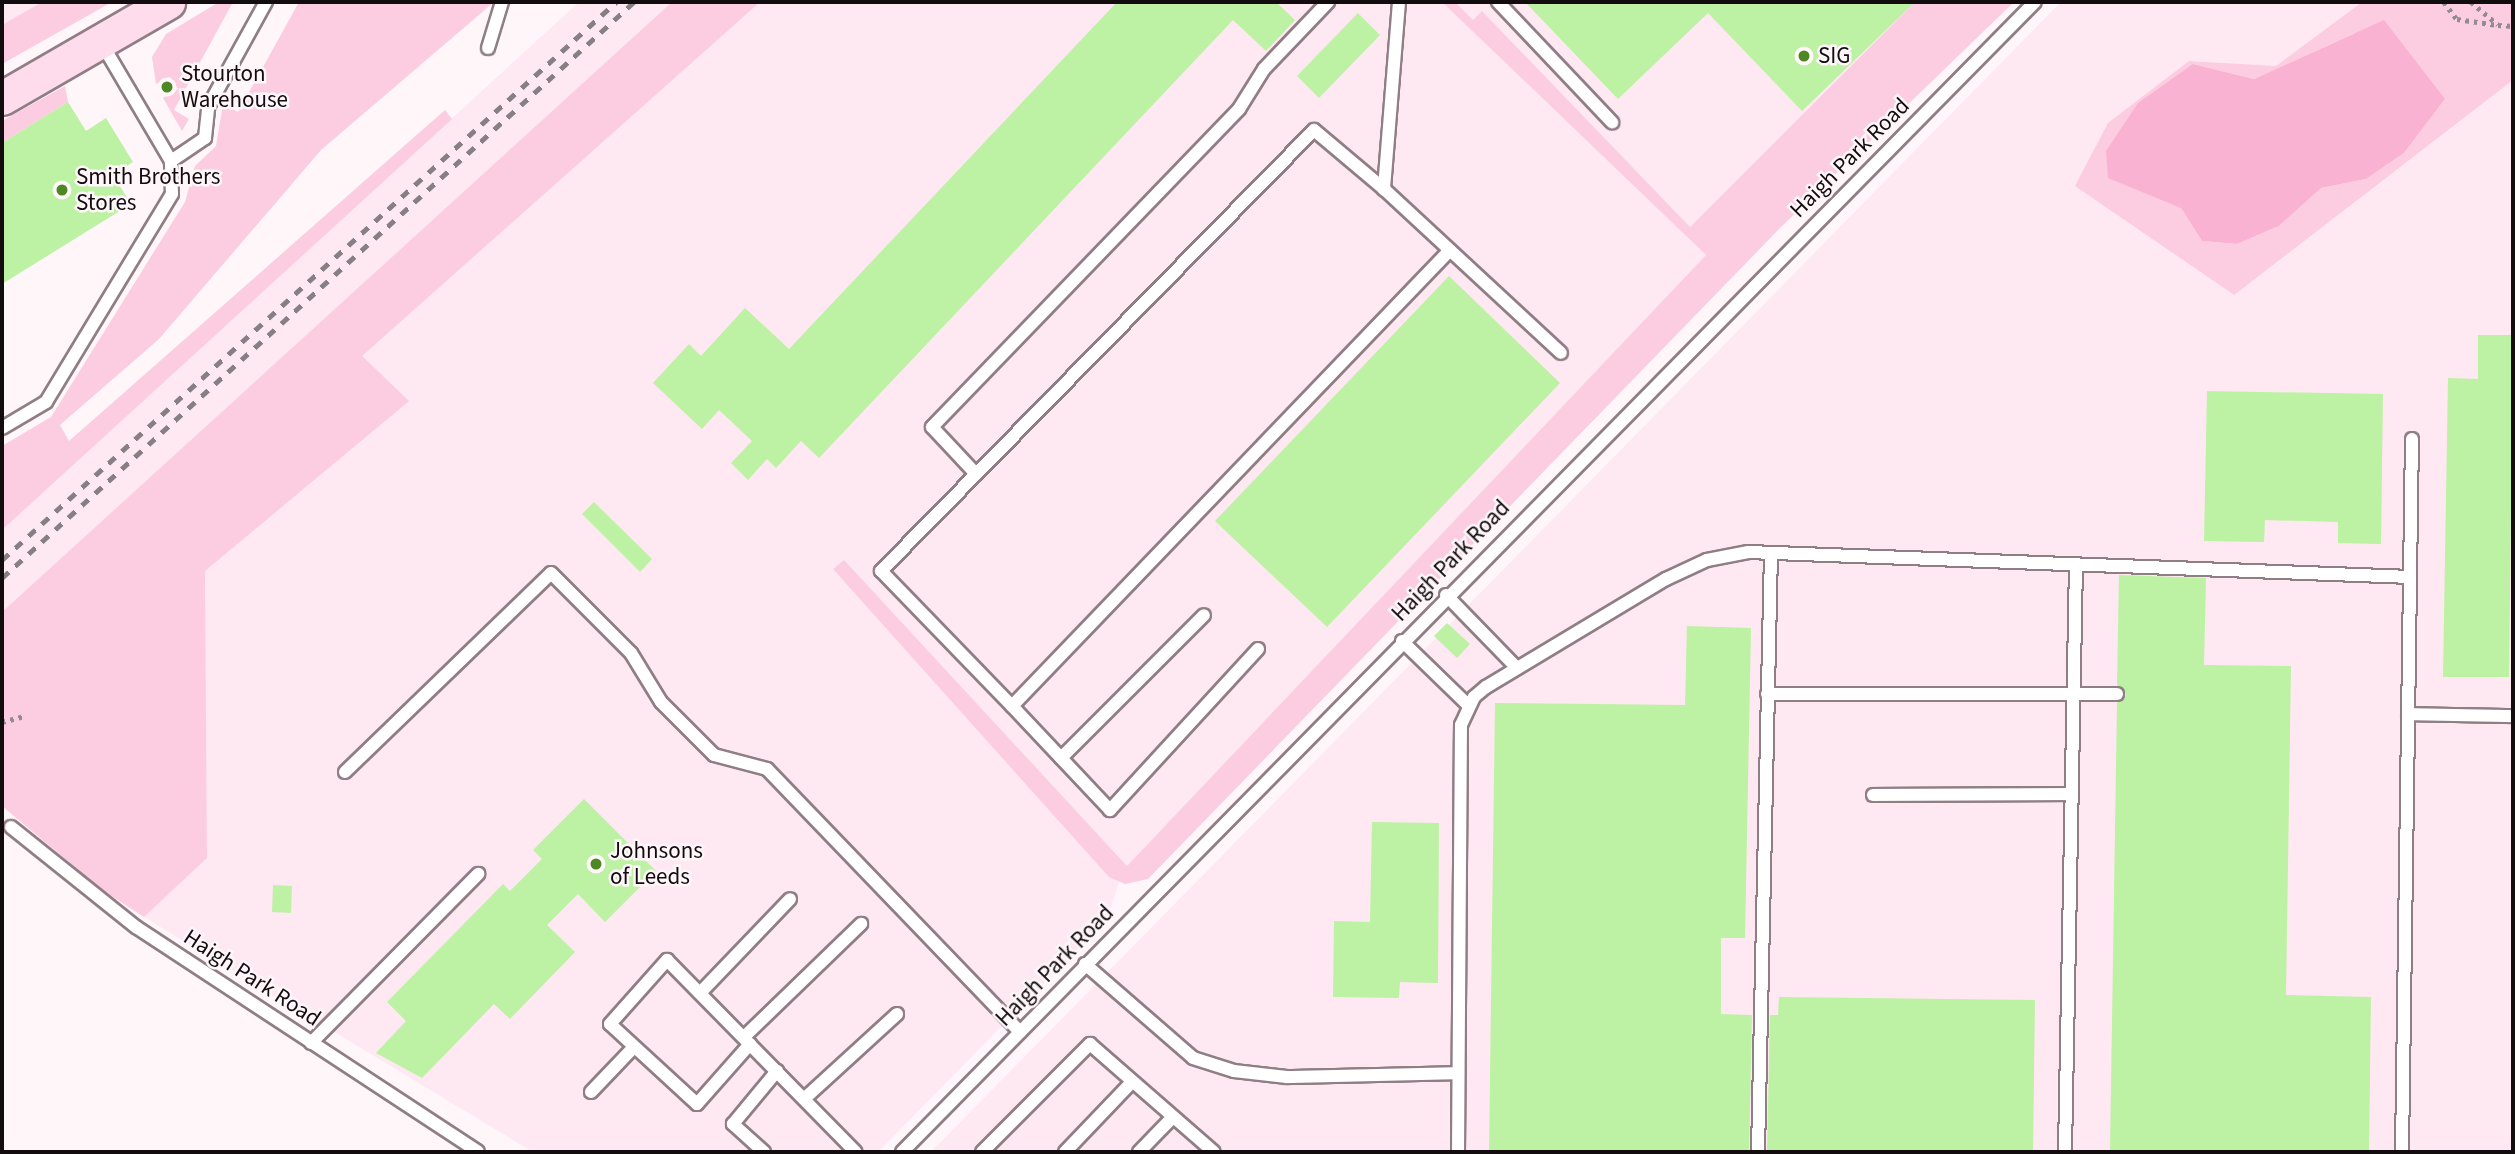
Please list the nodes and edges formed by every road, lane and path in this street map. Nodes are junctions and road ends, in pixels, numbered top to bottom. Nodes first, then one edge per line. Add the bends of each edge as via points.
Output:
1 (168, 2) edge
2 (266, 2) edge
3 (502, 2) edge
4 (1328, 2) edge
5 (1399, 2) edge
6 (1498, 2) edge
7 (2035, 2) edge
8 (2444, 2) edge
9 (2471, 2) edge
10 (2498, 25) junction
11 (2513, 26) edge
12 (101, 41) junction
13 (488, 48) dead end
14 (2, 98) edge
15 (1612, 122) dead end
16 (171, 161) junction
17 (1384, 188) junction
18 (1450, 250) junction
19 (1561, 353) dead end
20 (2, 428) edge
21 (2413, 439) dead end
22 (976, 474) junction
23 (1771, 553) junction
24 (2076, 564) junction
25 (2410, 577) junction
26 (1446, 595) junction
27 (1205, 615) dead end
28 (1402, 641) junction
29 (1258, 649) dead end
30 (1517, 668) junction
31 (1767, 694) junction
32 (2073, 694) junction
33 (2117, 694) dead end
34 (1012, 706) junction
35 (1469, 706) junction
36 (2408, 714) junction
37 (24, 716) dead end
38 (2513, 716) edge
39 (2, 722) edge
40 (1061, 758) junction
41 (345, 772) dead end
42 (2071, 794) junction
43 (1873, 795) dead end
44 (11, 827) dead end
45 (478, 874) dead end
46 (790, 899) dead end
47 (861, 924) dead end
48 (1085, 964) junction
49 (700, 993) junction
50 (897, 1014) dead end
51 (1020, 1032) junction
52 (747, 1041) junction
53 (312, 1043) junction
54 (634, 1047) junction
55 (777, 1071) junction
56 (1458, 1073) junction
57 (1132, 1082) junction
58 (591, 1092) dead end
59 (804, 1099) junction
60 (1172, 1118) junction
61 (478, 1152) edge
62 (764, 1152) edge
63 (856, 1152) edge
64 (902, 1152) edge
65 (982, 1152) edge
66 (1065, 1152) edge
67 (1139, 1152) edge
68 (1211, 1152) edge
69 (1458, 1152) edge
70 (1758, 1152) edge
71 (2065, 1152) edge
72 (2402, 1152) edge

1 - 12 main road
2 - 16 lane via 208,107 205,138
3 - 13 lane
4 - 22 lane via 1264,69 1238,109 932,427
5 - 17 lane
6 - 15 lane
7 - 26 lane, Haigh Park Road
8 - 10 path via 2457,19
9 - 10 path
10 - 11 path
12 - 14 main road
12 - 16 lane
16 - 20 lane via 172,194 164,210 46,402
17 - 18 lane
17 - 22 lane via 1314,130
18 - 19 lane
18 - 34 lane
21 - 25 lane
22 - 34 lane via 881,571
23 - 24 lane
23 - 30 lane via 1748,552 1687,569
23 - 31 lane
24 - 25 lane
24 - 32 lane
25 - 36 lane
26 - 28 lane, Haigh Park Road
26 - 30 lane
27 - 40 lane
28 - 35 lane
28 - 48 lane, Haigh Park Road
29 - 40 lane via 1110,810
30 - 35 lane via 1486,687
31 - 32 lane
31 - 70 lane
32 - 33 lane
32 - 42 lane
34 - 40 lane
35 - 56 lane via 1461,725
36 - 38 lane
36 - 72 lane
37 - 39 path
41 - 51 lane via 551,573 631,653 661,702 713,755 767,769
42 - 43 lane
42 - 71 lane
44 - 53 lane, Haigh Park Road via 136,927
45 - 53 lane
46 - 49 lane
47 - 52 lane
48 - 51 lane, Haigh Park Road
48 - 56 lane via 1193,1058 1234,1071 1287,1077
49 - 52 lane
49 - 54 lane via 667,960 610,1024
50 - 59 lane
51 - 64 lane, Haigh Park Road
52 - 54 lane via 697,1104
52 - 55 lane
53 - 61 lane, Haigh Park Road
54 - 58 lane
55 - 59 lane
55 - 62 lane via 733,1124
56 - 69 lane
57 - 60 lane
57 - 65 lane via 1090,1044
57 - 66 lane
59 - 63 lane
60 - 67 lane
60 - 68 lane

